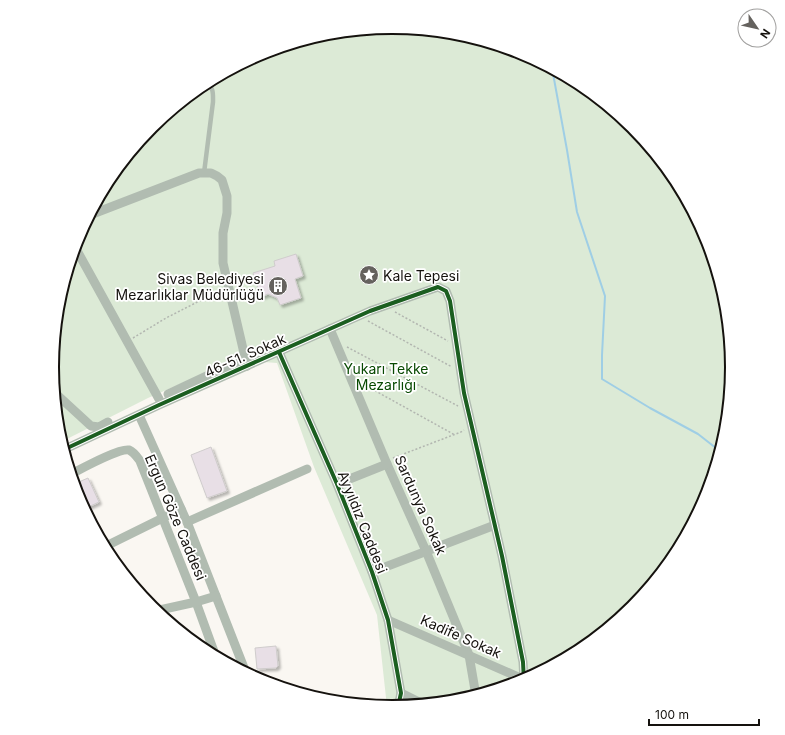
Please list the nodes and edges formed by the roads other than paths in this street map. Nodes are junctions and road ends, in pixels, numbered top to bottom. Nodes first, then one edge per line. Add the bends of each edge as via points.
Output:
1 (211, 88) edge
2 (204, 173) junction
3 (98, 212) edge
4 (79, 254) edge
5 (330, 328) junction
6 (279, 352) junction
7 (247, 366) junction
8 (61, 398) edge
9 (159, 399) junction
10 (139, 415) junction
11 (68, 447) edge
12 (387, 462) junction
13 (307, 469) dead end
14 (76, 472) edge
15 (336, 484) junction
16 (181, 509) junction
17 (163, 519) junction
18 (186, 522) junction
19 (495, 525) junction
20 (110, 544) edge
21 (426, 551) junction
22 (372, 572) junction
23 (216, 596) junction
24 (196, 602) junction
25 (164, 609) edge
26 (388, 620) junction
27 (213, 648) edge
28 (469, 655) junction
29 (243, 666) edge
30 (523, 675) edge
31 (517, 677) edge
32 (475, 691) edge
33 (401, 693) junction
34 (415, 700) edge
35 (399, 701) edge

1 - 2 lane via 213,102
2 - 3 street via 198,173
2 - 7 street via 211,173 222,180 227,196 223,263
4 - 9 street
5 - 6 street, 46-51. Sokak
5 - 12 street, Sardunya Sokak
5 - 19 street, 46-51. Sokak via 384,305 438,287 449,296 469,415
6 - 7 street, 46-51. Sokak
6 - 15 street, Ayyıldız Caddesi
7 - 9 street, 46-51. Sokak via 234,363
7 - 10 street, 46-51. Sokak
8 - 9 street, 46-51. Sokak via 91,426 99,427
10 - 11 street, 46-51. Sokak
10 - 16 street, Ergun Göze Caddesi
12 - 15 street
12 - 21 street, Sardunya Sokak
13 - 18 street
14 - 17 street, Ergun Göze Caddesi via 118,451 129,450 140,461
15 - 22 street, Ayyıldız Caddesi
16 - 17 street
16 - 18 street, Ergun Göze Caddesi
17 - 20 street
17 - 24 street, Ergun Göze Caddesi
18 - 23 street, Ergun Göze Caddesi
19 - 21 street
19 - 30 street via 521,654
21 - 22 street
21 - 28 street, Sardunya Sokak
22 - 26 street, Ayyıldız Caddesi
23 - 24 street
23 - 29 street, Ergun Göze Caddesi
24 - 25 street
24 - 27 street, Ergun Göze Caddesi
26 - 28 street, Kadife Sokak
26 - 33 street, Ayyıldız Caddesi
28 - 31 street, Kadife Sokak
28 - 32 street, Sardunya Sokak
33 - 34 street
33 - 35 street, Ayyıldız Caddesi

